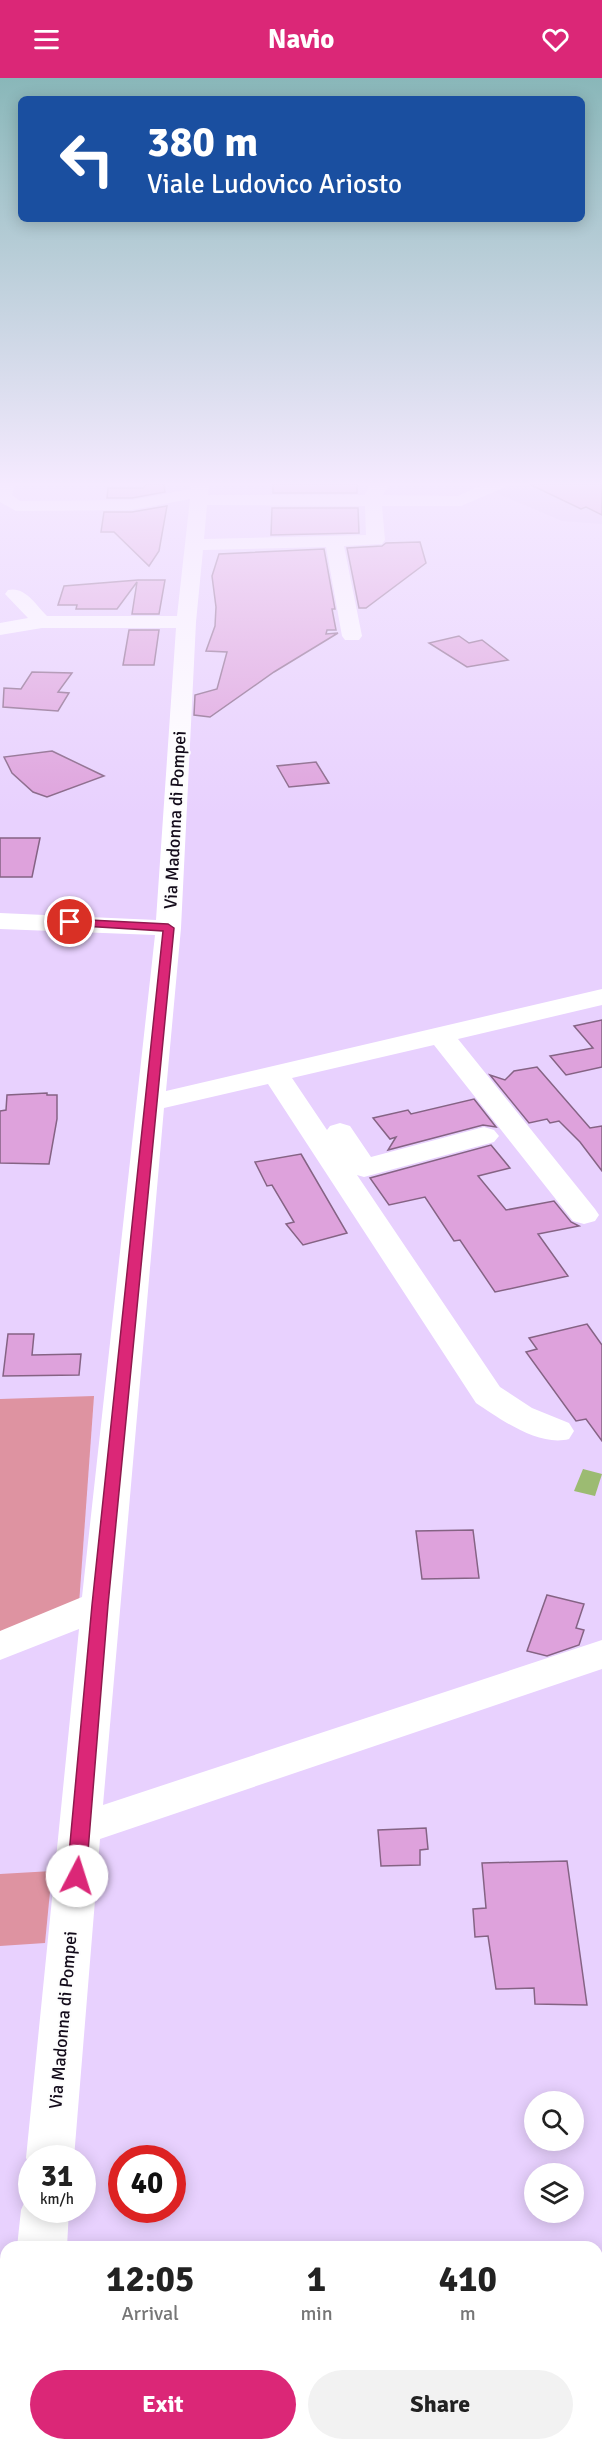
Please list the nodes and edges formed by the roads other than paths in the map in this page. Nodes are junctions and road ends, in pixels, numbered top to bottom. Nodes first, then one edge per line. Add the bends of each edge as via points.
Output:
1 (16, 595) edge
2 (189, 595) edge
3 (344, 595) edge
4 (42, 622) junction
5 (186, 622) junction
6 (0, 628) edge
7 (352, 636) dead end
8 (0, 921) edge
9 (168, 928) junction
10 (602, 997) edge
11 (440, 1035) junction
12 (286, 1071) junction
13 (151, 1103) junction
14 (484, 1136) dead end
15 (584, 1215) dead end
16 (557, 1431) dead end
17 (100, 1605) junction
18 (0, 1646) edge
19 (602, 1654) edge
20 (81, 1829) junction
21 (51, 2145) edge
22 (44, 2223) edge
23 (42, 2241) edge

1 - 4 street
2 - 5 street, Via Madonna di Pompei
3 - 7 street
4 - 5 street
4 - 6 street
5 - 9 street, Via Madonna di Pompei
8 - 9 street
9 - 13 street, Via Madonna di Pompei
10 - 11 street
11 - 12 street
11 - 15 street
12 - 13 street
12 - 14 street via 364,1168
12 - 16 street via 488,1395 520,1416
13 - 17 street, Via Madonna di Pompei
17 - 18 street
17 - 20 street, Via Madonna di Pompei
19 - 20 street
20 - 21 street, Via Madonna di Pompei
22 - 23 street

